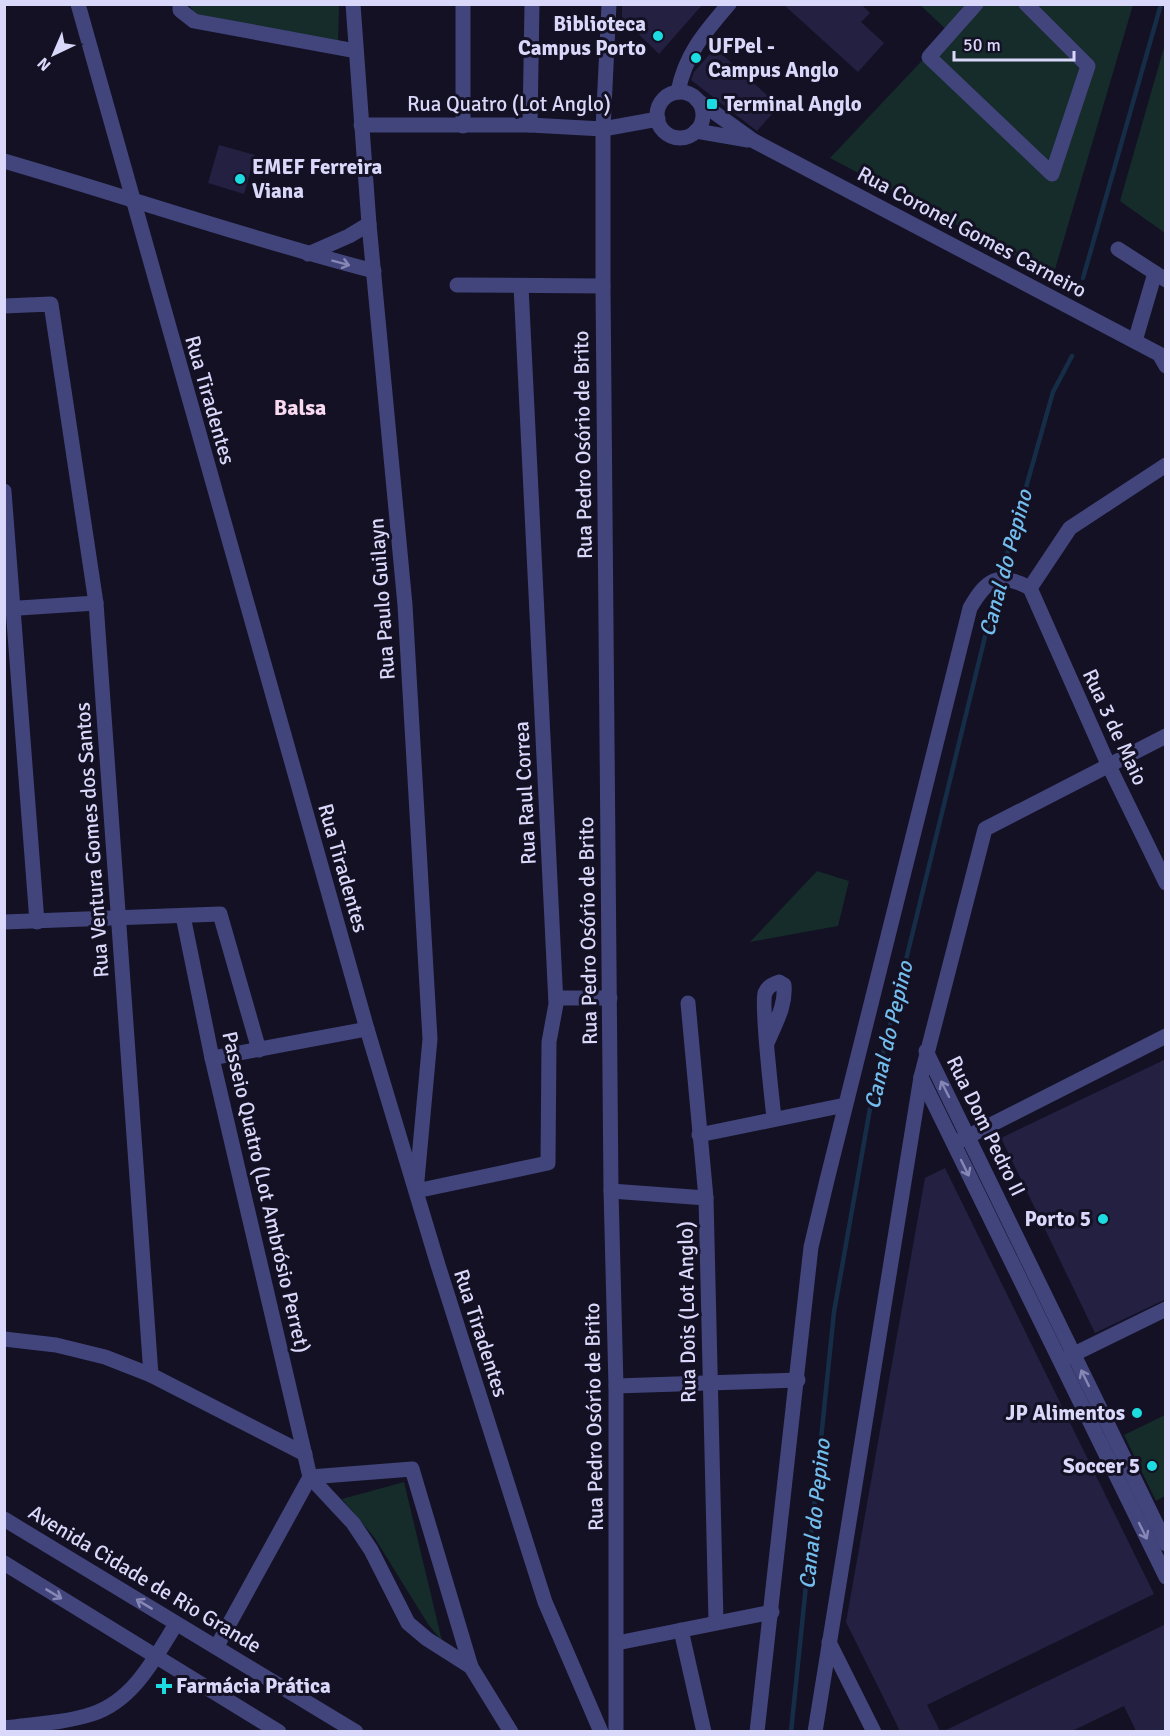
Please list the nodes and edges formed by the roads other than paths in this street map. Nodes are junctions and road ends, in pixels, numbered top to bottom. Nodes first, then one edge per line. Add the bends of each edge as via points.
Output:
1 (78, 4) edge
2 (180, 4) edge
3 (353, 4) edge
4 (463, 4) edge
5 (532, 4) edge
6 (609, 4) edge
7 (729, 4) edge
8 (976, 4) edge
9 (1026, 4) edge
10 (356, 51) junction
11 (678, 92) junction
12 (697, 100) junction
13 (657, 119) junction
14 (361, 125) junction
15 (530, 125) junction
16 (463, 126) junction
17 (603, 129) junction
18 (696, 131) junction
19 (754, 141) junction
20 (4, 161) edge
21 (132, 198) junction
22 (369, 224) junction
23 (1118, 249) dead end
24 (308, 254) junction
25 (374, 271) junction
26 (1160, 276) edge
27 (457, 285) dead end
28 (521, 286) junction
29 (603, 286) junction
30 (4, 306) edge
31 (1135, 341) junction
32 (1166, 366) edge
33 (1166, 465) edge
34 (4, 491) edge
35 (1030, 588) junction
36 (96, 603) junction
37 (9, 609) edge
38 (1166, 736) edge
39 (1108, 764) junction
40 (1166, 883) edge
41 (183, 916) junction
42 (120, 918) junction
43 (37, 921) junction
44 (4, 922) edge
45 (556, 998) junction
46 (610, 998) junction
47 (688, 1003) dead end
48 (367, 1029) junction
49 (1166, 1036) edge
50 (768, 1041) dead end
51 (259, 1050) junction
52 (926, 1051) junction
53 (212, 1058) junction
54 (921, 1077) junction
55 (845, 1105) junction
56 (774, 1118) junction
57 (699, 1135) junction
58 (969, 1136) junction
59 (953, 1144) junction
60 (416, 1191) junction
61 (611, 1191) junction
62 (706, 1198) junction
63 (1016, 1234) junction
64 (1000, 1240) junction
65 (1166, 1309) edge
66 (4, 1339) edge
67 (1066, 1357) junction
68 (151, 1375) junction
69 (798, 1380) junction
70 (709, 1382) junction
71 (615, 1386) junction
72 (305, 1454) junction
73 (310, 1477) junction
74 (1133, 1493) junction
75 (4, 1520) edge
76 (1166, 1544) edge
77 (4, 1563) edge
78 (1166, 1577) edge
79 (772, 1612) junction
80 (716, 1622) junction
81 (176, 1623) junction
82 (681, 1630) junction
83 (829, 1642) junction
84 (617, 1643) junction
85 (217, 1646) junction
86 (156, 1656) junction
87 (471, 1666) junction
88 (4, 1728) edge
89 (346, 1729) edge
90 (279, 1731) edge
91 (511, 1731) edge
92 (602, 1731) edge
93 (616, 1731) edge
94 (704, 1731) edge
95 (757, 1731) edge
96 (815, 1731) edge
97 (874, 1731) edge

1 - 21 street, Rua Tiradentes
2 - 10 street via 180,10 194,21
3 - 10 street, Rua Paulo Guilayn
4 - 16 street
5 - 15 street
6 - 17 street, Rua Pedro Osório de Brito
7 - 11 street via 682,69
8 - 9 street via 929,57 1052,174 1088,66
10 - 14 street, Rua Paulo Guilayn
11 - 12 street
11 - 13 street via 664,99
12 - 18 street via 703,119
12 - 19 street, Rua Coronel Gomes Carneiro
13 - 17 street, Rua Quatro (Lot Anglo)
13 - 18 street via 670,136 684,138
14 - 16 street, Rua Quatro (Lot Anglo)
14 - 22 street, Rua Paulo Guilayn
15 - 16 street, Rua Quatro (Lot Anglo)
15 - 17 street, Rua Quatro (Lot Anglo)
17 - 29 street, Rua Pedro Osório de Brito
18 - 19 street, Rua Coronel Gomes Carneiro
19 - 31 street, Rua Coronel Gomes Carneiro
20 - 21 street
21 - 24 street
21 - 48 street, Rua Tiradentes
22 - 24 street
22 - 25 street, Rua Paulo Guilayn
23 - 26 street
24 -> 25 street
25 - 60 street, Rua Paulo Guilayn via 405,605 430,1040
26 - 31 street
27 - 28 street
28 - 29 street
28 - 45 street, Rua Raul Correa
29 - 46 street, Rua Pedro Osório de Brito
30 - 36 street, Rua Ventura Gomes dos Santos via 51,304
31 - 32 street, Rua Coronel Gomes Carneiro via 1159,354
33 - 35 street via 1070,528
34 - 37 street
35 - 39 street, Rua 3 de Maio
35 - 55 street via 1012,578 995,579 981,588 970,608
36 - 37 street
36 - 42 street, Rua Ventura Gomes dos Santos
37 - 43 street
38 - 39 street
39 - 40 street, Rua 3 de Maio
39 - 52 street via 985,829
41 - 42 street
41 - 51 street via 220,914
41 - 53 street, Passeio Quatro (Lot Ambrósio Perret)
42 - 43 street
42 - 68 street, Rua Ventura Gomes dos Santos
43 - 44 street
45 - 46 street
45 - 60 street, Rua Raul Correa via 549,1042 548,1163
46 - 61 street, Rua Pedro Osório de Brito
47 - 57 street, Rua Dois (Lot Anglo)
48 - 51 street
48 - 60 street, Rua Tiradentes
49 - 58 street
50 - 56 street
51 - 53 street
52 - 54 street
58 -> 52 street, Rua Dom Pedro II
53 - 72 street, Passeio Quatro (Lot Ambrósio Perret)
54 - 59 street, Rua Dom Pedro II
54 - 83 street
55 - 56 street
55 - 69 street via 811,1247
56 - 57 street
57 - 62 street, Rua Dois (Lot Anglo)
58 - 59 street
58 - 63 street, Rua Dom Pedro II
59 -> 64 street, Rua Dom Pedro II
60 - 92 street, Rua Tiradentes via 544,1602
61 - 62 street
61 - 71 street, Rua Pedro Osório de Brito
62 - 70 street, Rua Dois (Lot Anglo)
63 - 64 street
63 - 67 street, Rua Dom Pedro II
64 - 67 street, Rua Dom Pedro II
65 - 67 street
66 - 68 street via 66,1347
67 - 74 street, Rua Dom Pedro II
68 - 72 street
69 - 70 street
69 - 79 street
70 - 71 street
70 - 80 street, Rua Dois (Lot Anglo)
71 - 84 street, Rua Pedro Osório de Brito
72 - 73 street, Passeio Quatro (Lot Ambrósio Perret)
73 - 85 street
73 - 87 street via 353,1523 408,1623
73 - 87 street via 412,1468
74 - 76 street, Rua Dom Pedro II
74 -> 78 street, Rua Dom Pedro II
81 -> 75 street, Avenida Cidade de Rio Grande
77 -> 86 street
79 - 80 street
79 - 95 street
80 - 82 street
81 - 85 street, Avenida Cidade de Rio Grande
81 - 86 street
82 - 84 street
82 - 94 street
83 - 96 street
83 - 97 street
84 - 93 street, Rua Pedro Osório de Brito
85 - 89 street, Avenida Cidade de Rio Grande
86 - 88 street via 119,1700 92,1714
86 - 90 street
87 - 91 street

